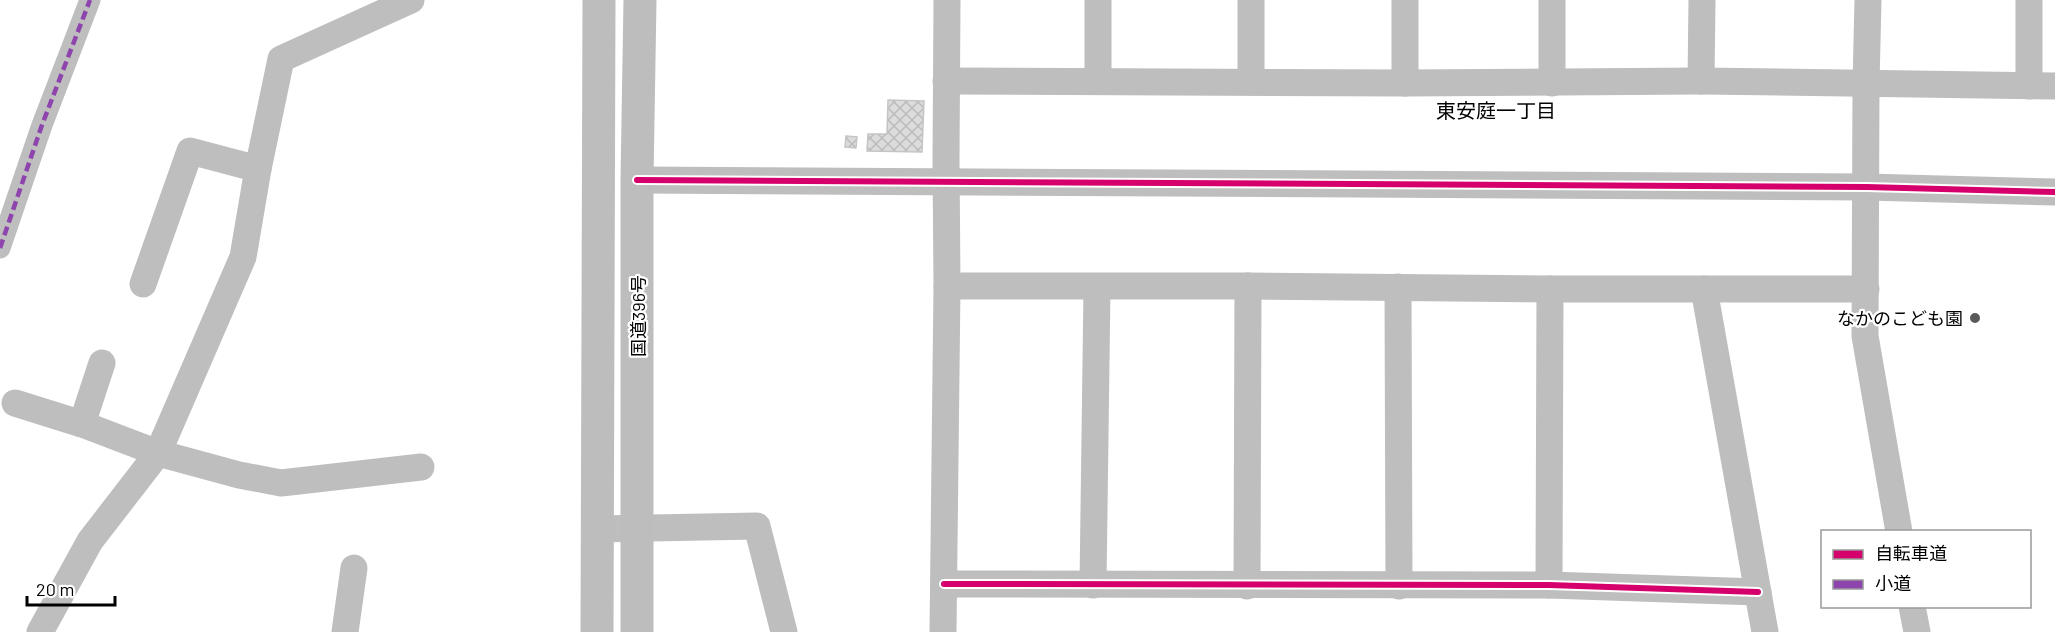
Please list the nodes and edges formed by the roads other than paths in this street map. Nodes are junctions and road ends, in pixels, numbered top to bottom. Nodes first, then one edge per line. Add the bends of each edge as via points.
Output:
1 (90, 0) edge
2 (411, 0) edge
3 (599, 0) edge
4 (640, 0) edge
5 (947, 0) edge
6 (1098, 0) edge
7 (1251, 0) edge
8 (1404, 0) edge
9 (1552, 0) edge
10 (1702, 0) edge
11 (1868, 0) edge
12 (2029, 0) edge
13 (1098, 80) junction
14 (946, 81) junction
15 (1701, 81) junction
16 (1251, 82) junction
17 (1552, 82) junction
18 (1405, 83) junction
19 (1866, 84) junction
20 (2042, 86) edge
21 (258, 169) junction
22 (637, 180) junction
23 (946, 182) junction
24 (1867, 187) junction
25 (2055, 192) edge
26 (0, 248) edge
27 (143, 284) dead end
28 (947, 286) junction
29 (1248, 286) junction
30 (1097, 287) junction
31 (1398, 287) junction
32 (1550, 289) junction
33 (1704, 289) junction
34 (1866, 289) junction
35 (102, 363) dead end
36 (15, 403) dead end
37 (82, 424) junction
38 (158, 453) junction
39 (421, 467) dead end
40 (639, 528) junction
41 (598, 529) junction
42 (1899, 530) edge
43 (354, 568) dead end
44 (944, 584) junction
45 (1093, 585) junction
46 (1549, 585) junction
47 (1247, 586) junction
48 (1399, 586) junction
49 (1758, 592) junction
50 (1912, 608) edge
51 (40, 632) edge
52 (345, 632) edge
53 (597, 632) edge
54 (638, 632) edge
55 (784, 632) edge
56 (943, 632) edge
57 (1765, 632) edge
58 (1917, 632) edge

1 - 26 street
2 - 21 street via 280,59
3 - 41 highway
4 - 22 highway, 国道396号
5 - 14 street
6 - 13 street
7 - 16 street
8 - 18 street
9 - 17 street
10 - 15 street
11 - 19 street
12 - 20 street
13 - 14 street
13 - 16 street
14 - 23 street
15 - 17 street
15 - 19 street
16 - 18 street
17 - 18 street
19 - 20 street
19 - 24 street
21 - 27 street via 190,151
21 - 38 street via 243,257
22 - 23 street
22 - 40 highway, 国道396号
23 - 24 street
23 - 28 street
24 - 25 street
24 - 34 street
28 - 30 street
28 - 44 street
29 - 30 street
29 - 31 street
29 - 47 street
30 - 45 street
31 - 32 street
31 - 48 street
32 - 33 street
32 - 46 street
33 - 34 street
33 - 49 street
34 - 42 street via 1865,336
35 - 37 street
36 - 37 street
37 - 38 street
38 - 39 street via 281,483
38 - 51 street via 90,541
40 - 41 street
40 - 54 highway, 国道396号
40 - 55 street via 757,526
41 - 53 highway
43 - 52 street
44 - 45 street
44 - 56 street
45 - 47 street
46 - 48 street
46 - 49 street
47 - 48 street
49 - 57 street
50 - 58 street

